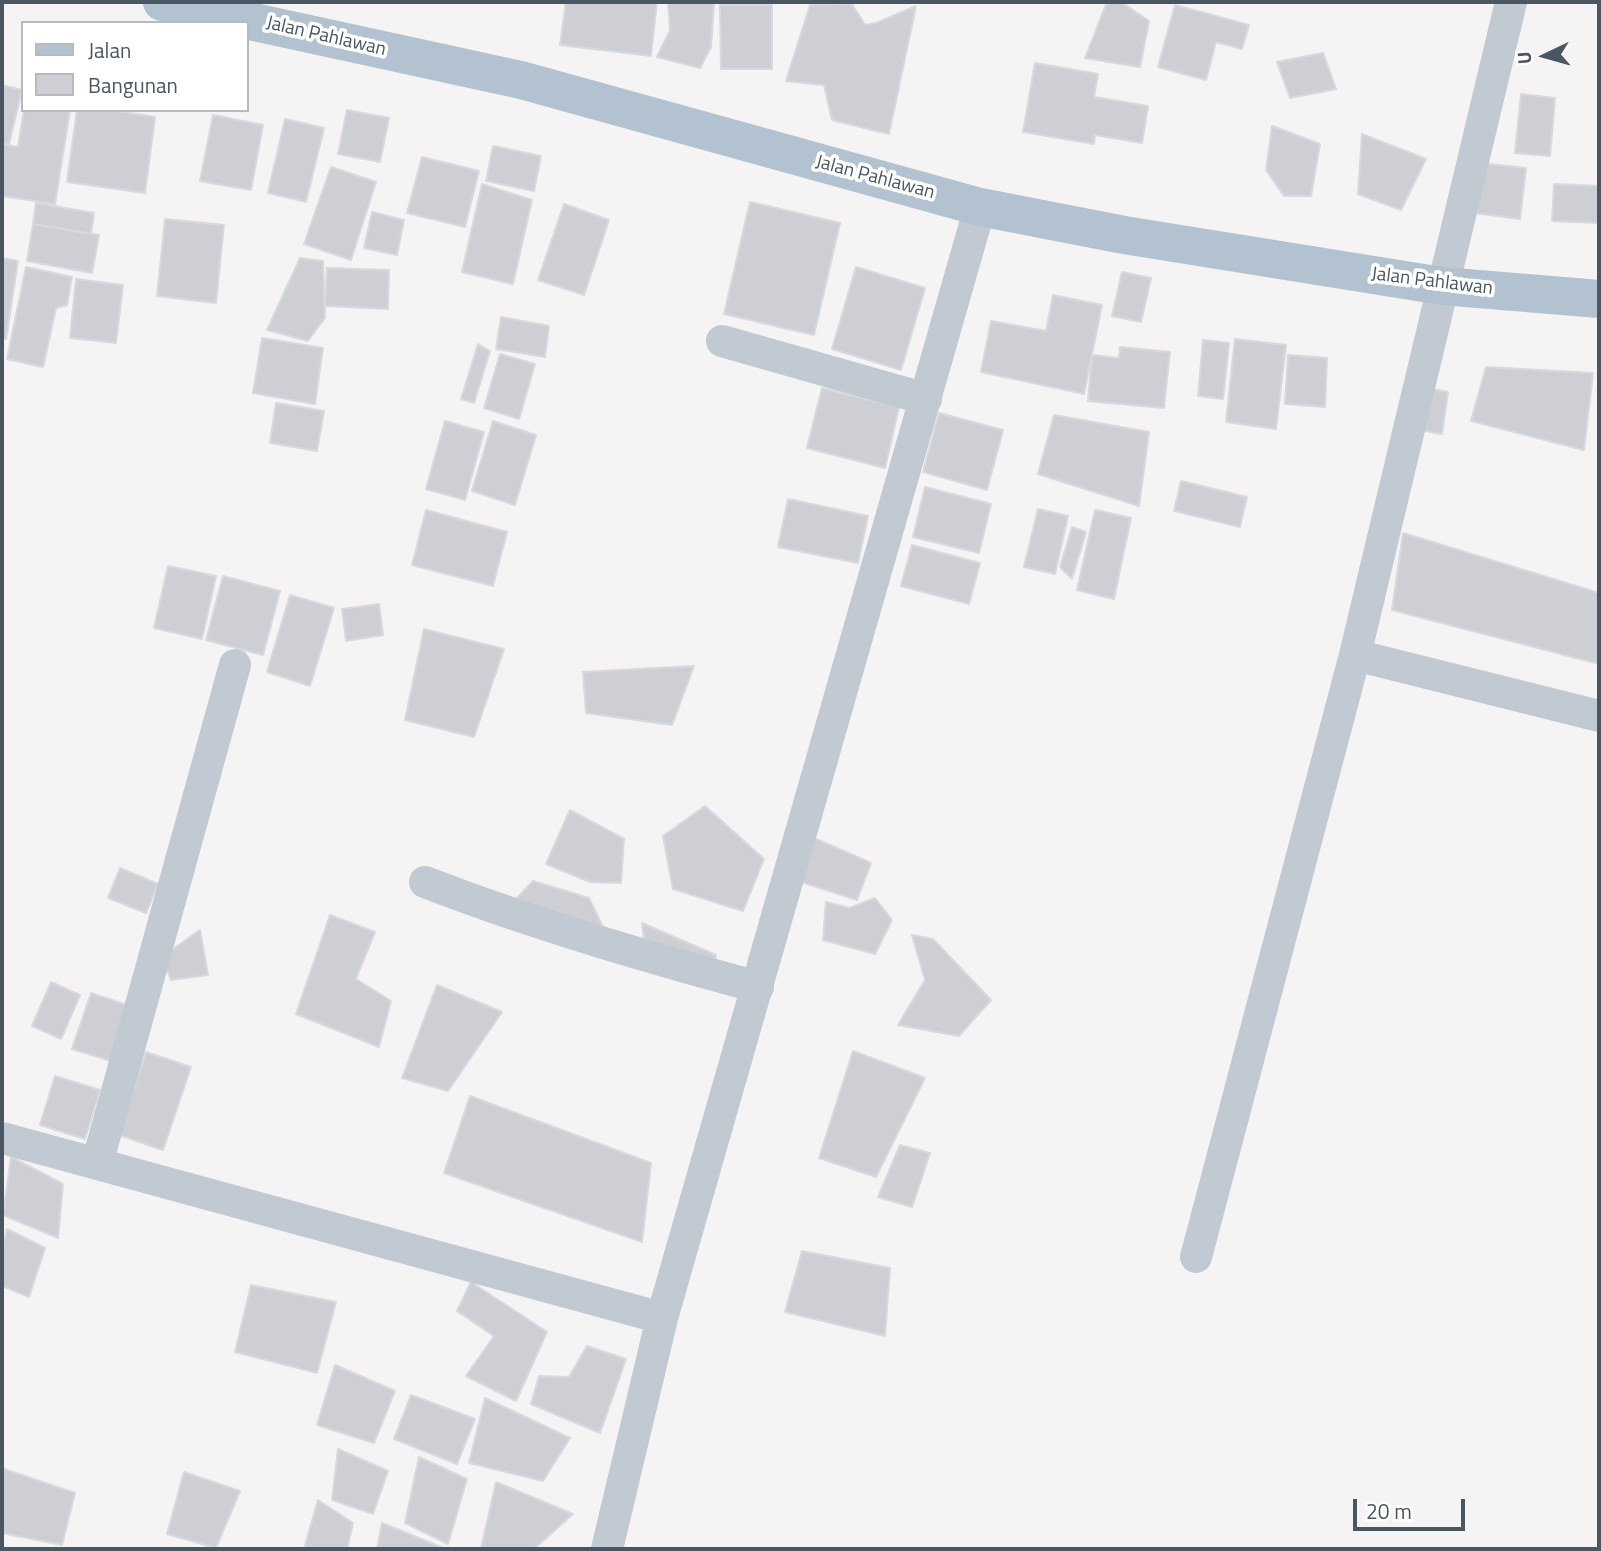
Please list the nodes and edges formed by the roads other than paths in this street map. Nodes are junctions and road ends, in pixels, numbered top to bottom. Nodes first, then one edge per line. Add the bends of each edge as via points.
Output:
1 (1511, 2) edge
2 (180, 3) edge
3 (980, 207) junction
4 (1442, 286) junction
5 (1599, 299) edge
6 (722, 341) dead end
7 (926, 399) junction
8 (1355, 655) junction
9 (235, 665) dead end
10 (1599, 716) edge
11 (425, 882) dead end
12 (758, 987) junction
13 (2, 1138) edge
14 (97, 1164) junction
15 (1196, 1258) dead end
16 (662, 1318) junction
17 (607, 1549) edge

1 - 4 street
2 - 3 main road, Jalan Pahlawan via 521,80
3 - 4 main road, Jalan Pahlawan
3 - 7 street
4 - 5 main road, Jalan Pahlawan
4 - 8 street
6 - 7 street
7 - 12 street
8 - 10 street
8 - 15 street
9 - 14 street
11 - 12 street via 591,939
12 - 16 street
13 - 14 street
14 - 16 street
16 - 17 street

